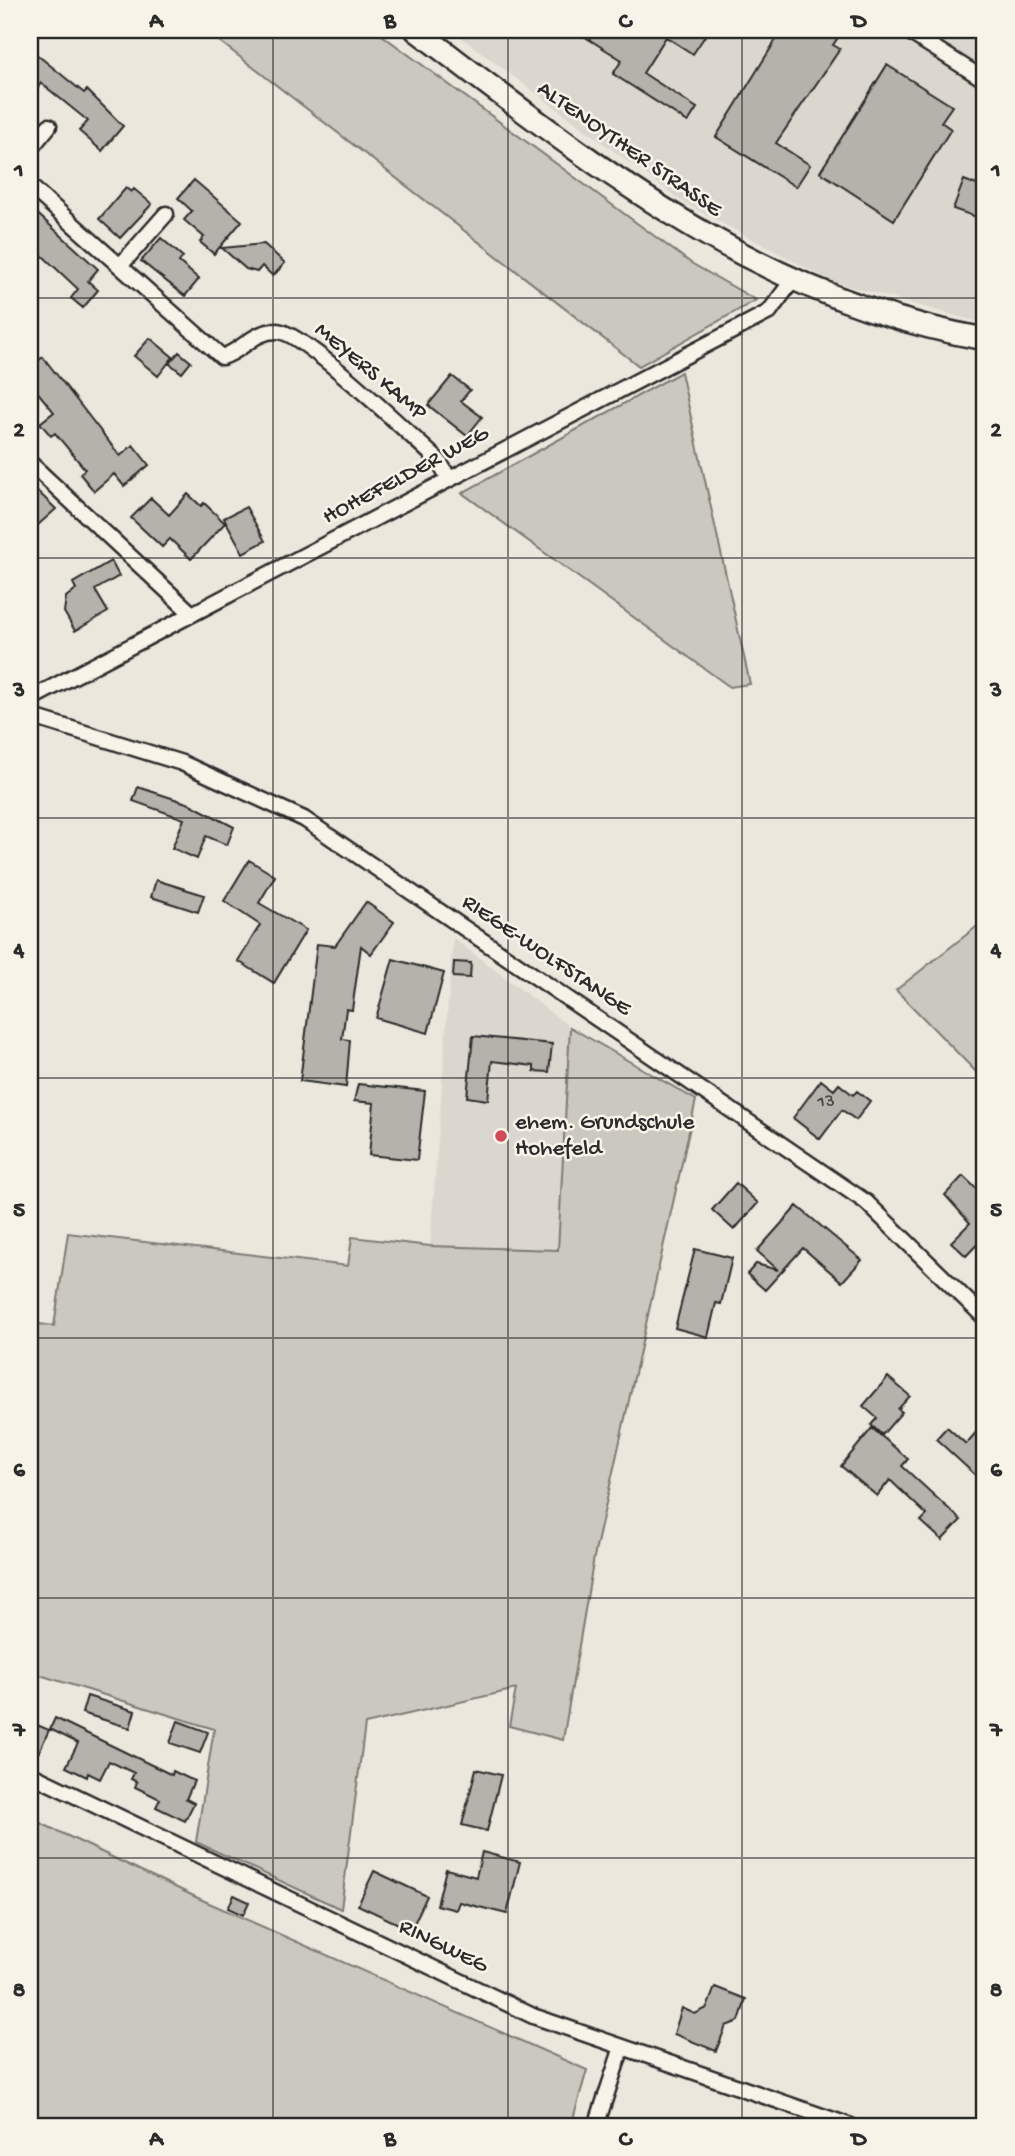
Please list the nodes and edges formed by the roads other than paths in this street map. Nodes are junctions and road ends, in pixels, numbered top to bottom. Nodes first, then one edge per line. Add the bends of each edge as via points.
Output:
1 (416, 30) edge
2 (906, 30) edge
3 (985, 80) edge
4 (49, 126) dead end
5 (30, 149) edge
6 (30, 186) edge
7 (166, 214) dead end
8 (120, 266) junction
9 (792, 281) junction
10 (985, 339) edge
11 (30, 463) edge
12 (449, 479) junction
13 (191, 613) junction
14 (30, 699) edge
15 (30, 716) edge
16 (985, 1318) edge
17 (30, 1774) edge
18 (622, 2047) junction
19 (596, 2126) edge
20 (852, 2126) edge

1 - 9 main road, ALTENOYTHER STRASSE via 637,193 713,241
2 - 3 street
4 - 5 street
6 - 8 street, MEYERS KAMP
7 - 8 street
8 - 12 street, MEYERS KAMP via 222,357 239,352 257,334 281,330 308,345 439,461
9 - 10 main road, ALTENOYTHER STRASSE via 877,312
9 - 12 street, HOHEFELDER WEG via 769,312
11 - 13 street
12 - 13 street, HOHEFELDER WEG
13 - 14 street, HOHEFELDER WEG
15 - 16 street, RIEGE-WOLFSTANGE via 182,763 304,819 866,1202
17 - 18 street, RINGWEG via 533,2016
18 - 19 street
18 - 20 street, RINGWEG

